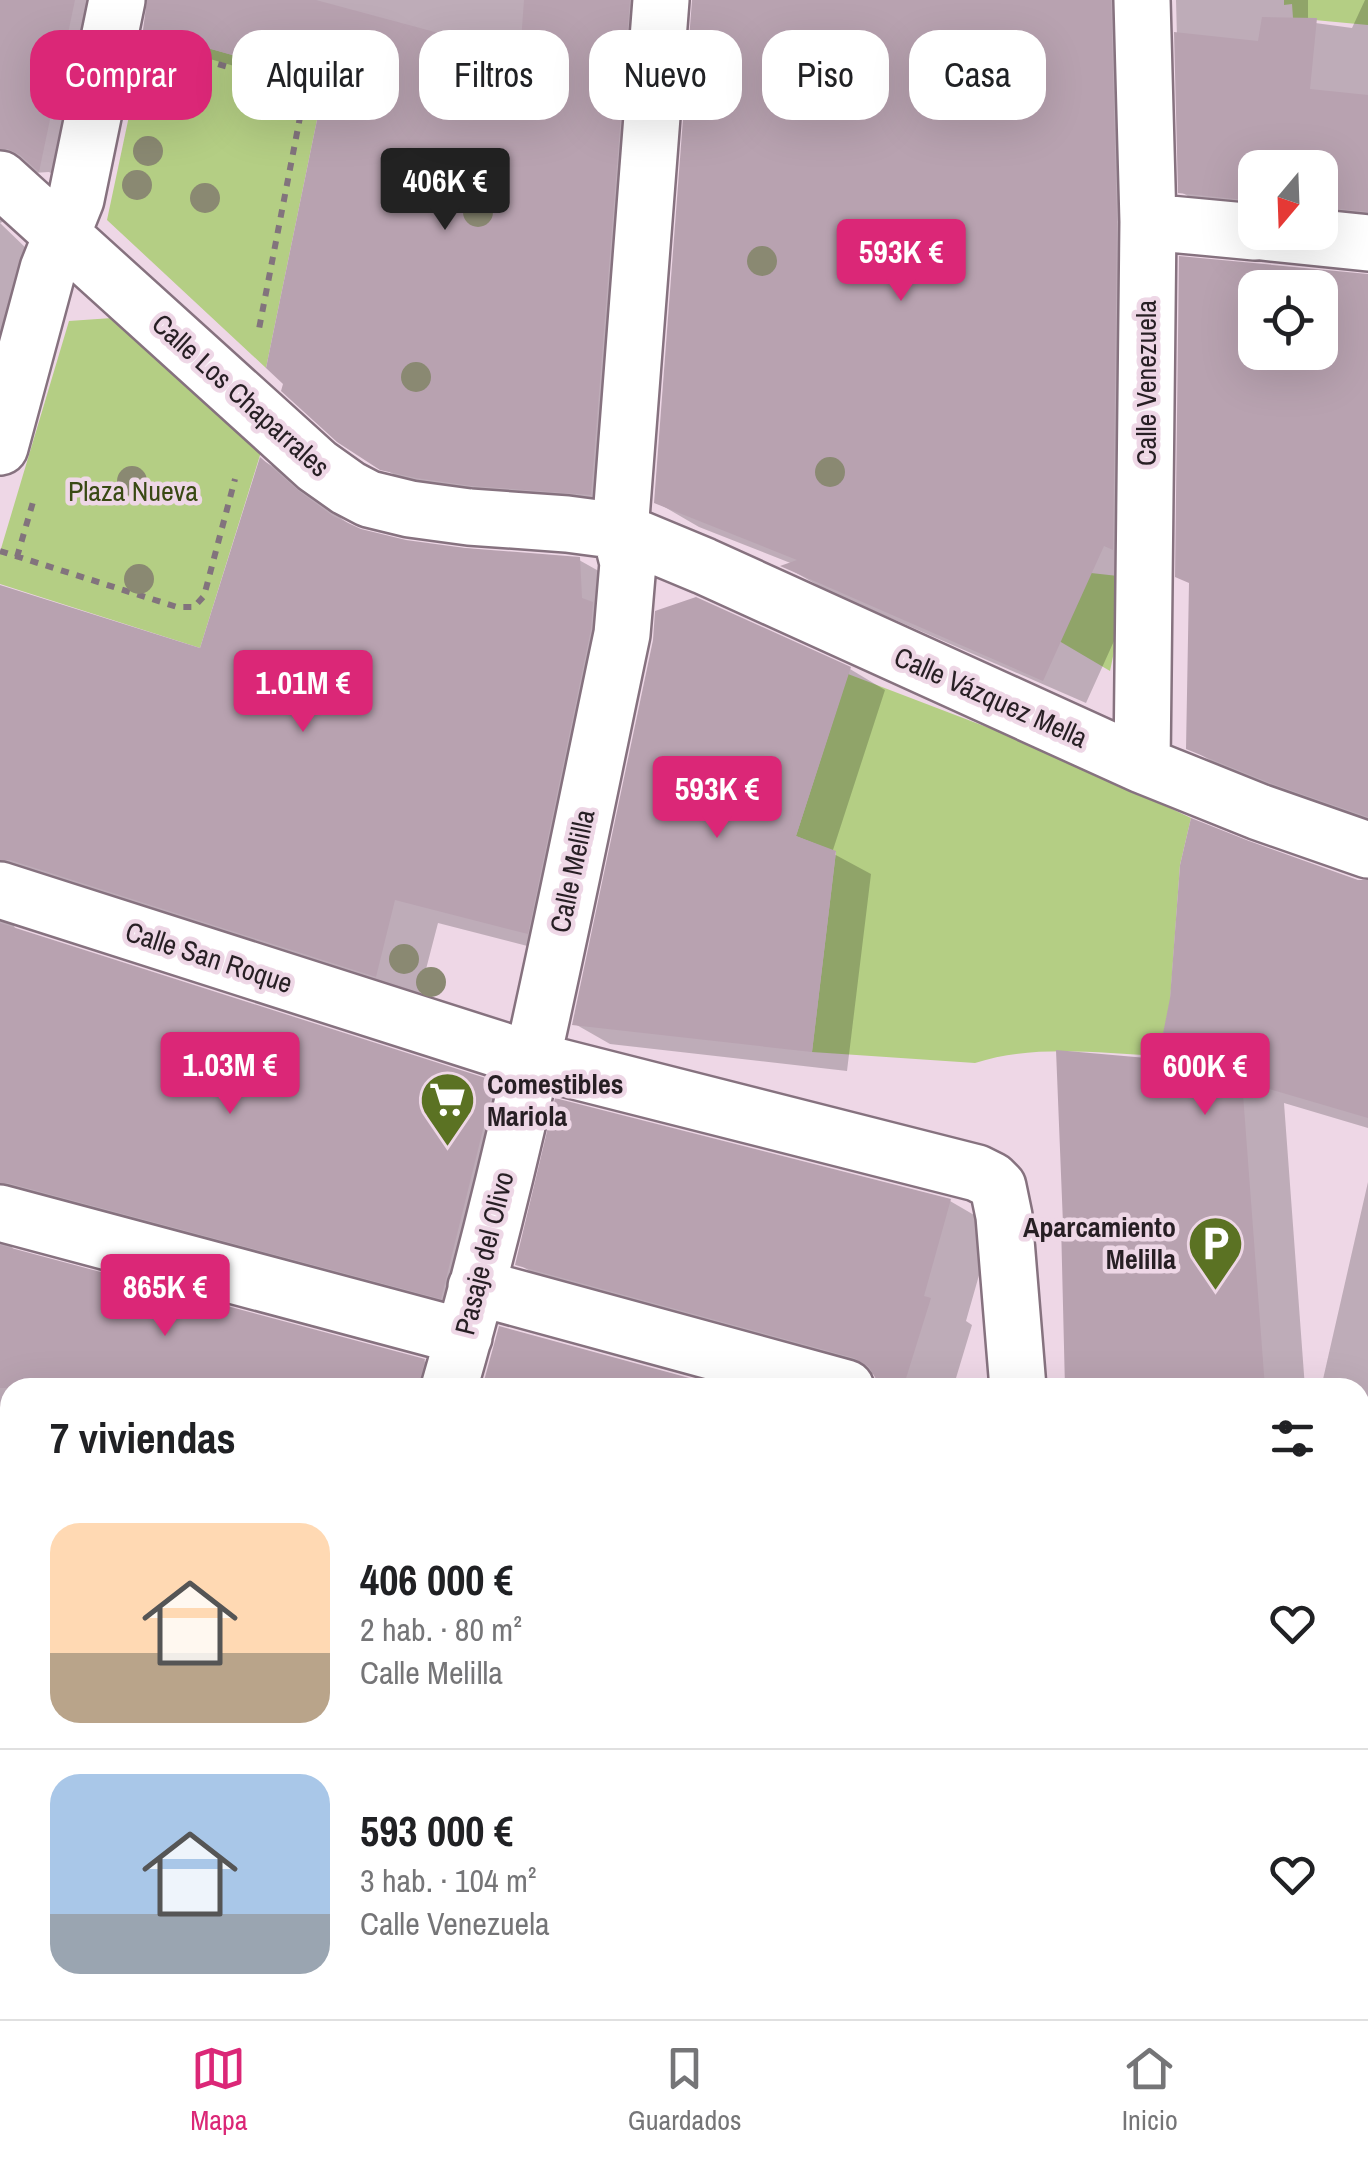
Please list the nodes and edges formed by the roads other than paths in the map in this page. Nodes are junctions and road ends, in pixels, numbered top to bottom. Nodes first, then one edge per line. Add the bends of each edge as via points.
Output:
1 (117, 0) edge
2 (661, 0) edge
3 (1142, 0) edge
4 (0, 180) edge
5 (1148, 222) junction
6 (1238, 230) edge
7 (62, 235) junction
8 (1338, 239) edge
9 (1368, 242) edge
10 (0, 447) edge
11 (620, 531) junction
12 (1142, 765) junction
13 (1368, 850) edge
14 (0, 890) edge
15 (532, 1060) junction
16 (0, 1213) edge
17 (463, 1337) edge
18 (705, 1369) edge
19 (772, 1378) edge
20 (1017, 1378) edge

1 - 7 street via 76,199
2 - 11 street, Calle Melilla
3 - 5 street, Calle Venezuela
4 - 7 street, Calle Los Chaparrales
5 - 6 street
5 - 12 street, Calle Venezuela
7 - 10 street
7 - 11 street, Calle Los Chaparrales via 348,488 410,510
8 - 9 street
11 - 12 street, Calle Vázquez Mella
11 - 15 street, Calle Melilla via 628,564 622,634
12 - 13 street, Calle Vázquez Mella
14 - 15 street, Calle San Roque
15 - 17 street, Pasaje del Olivo
15 - 20 street via 991,1180 1004,1216
16 - 17 street
17 - 18 street
18 - 19 street

